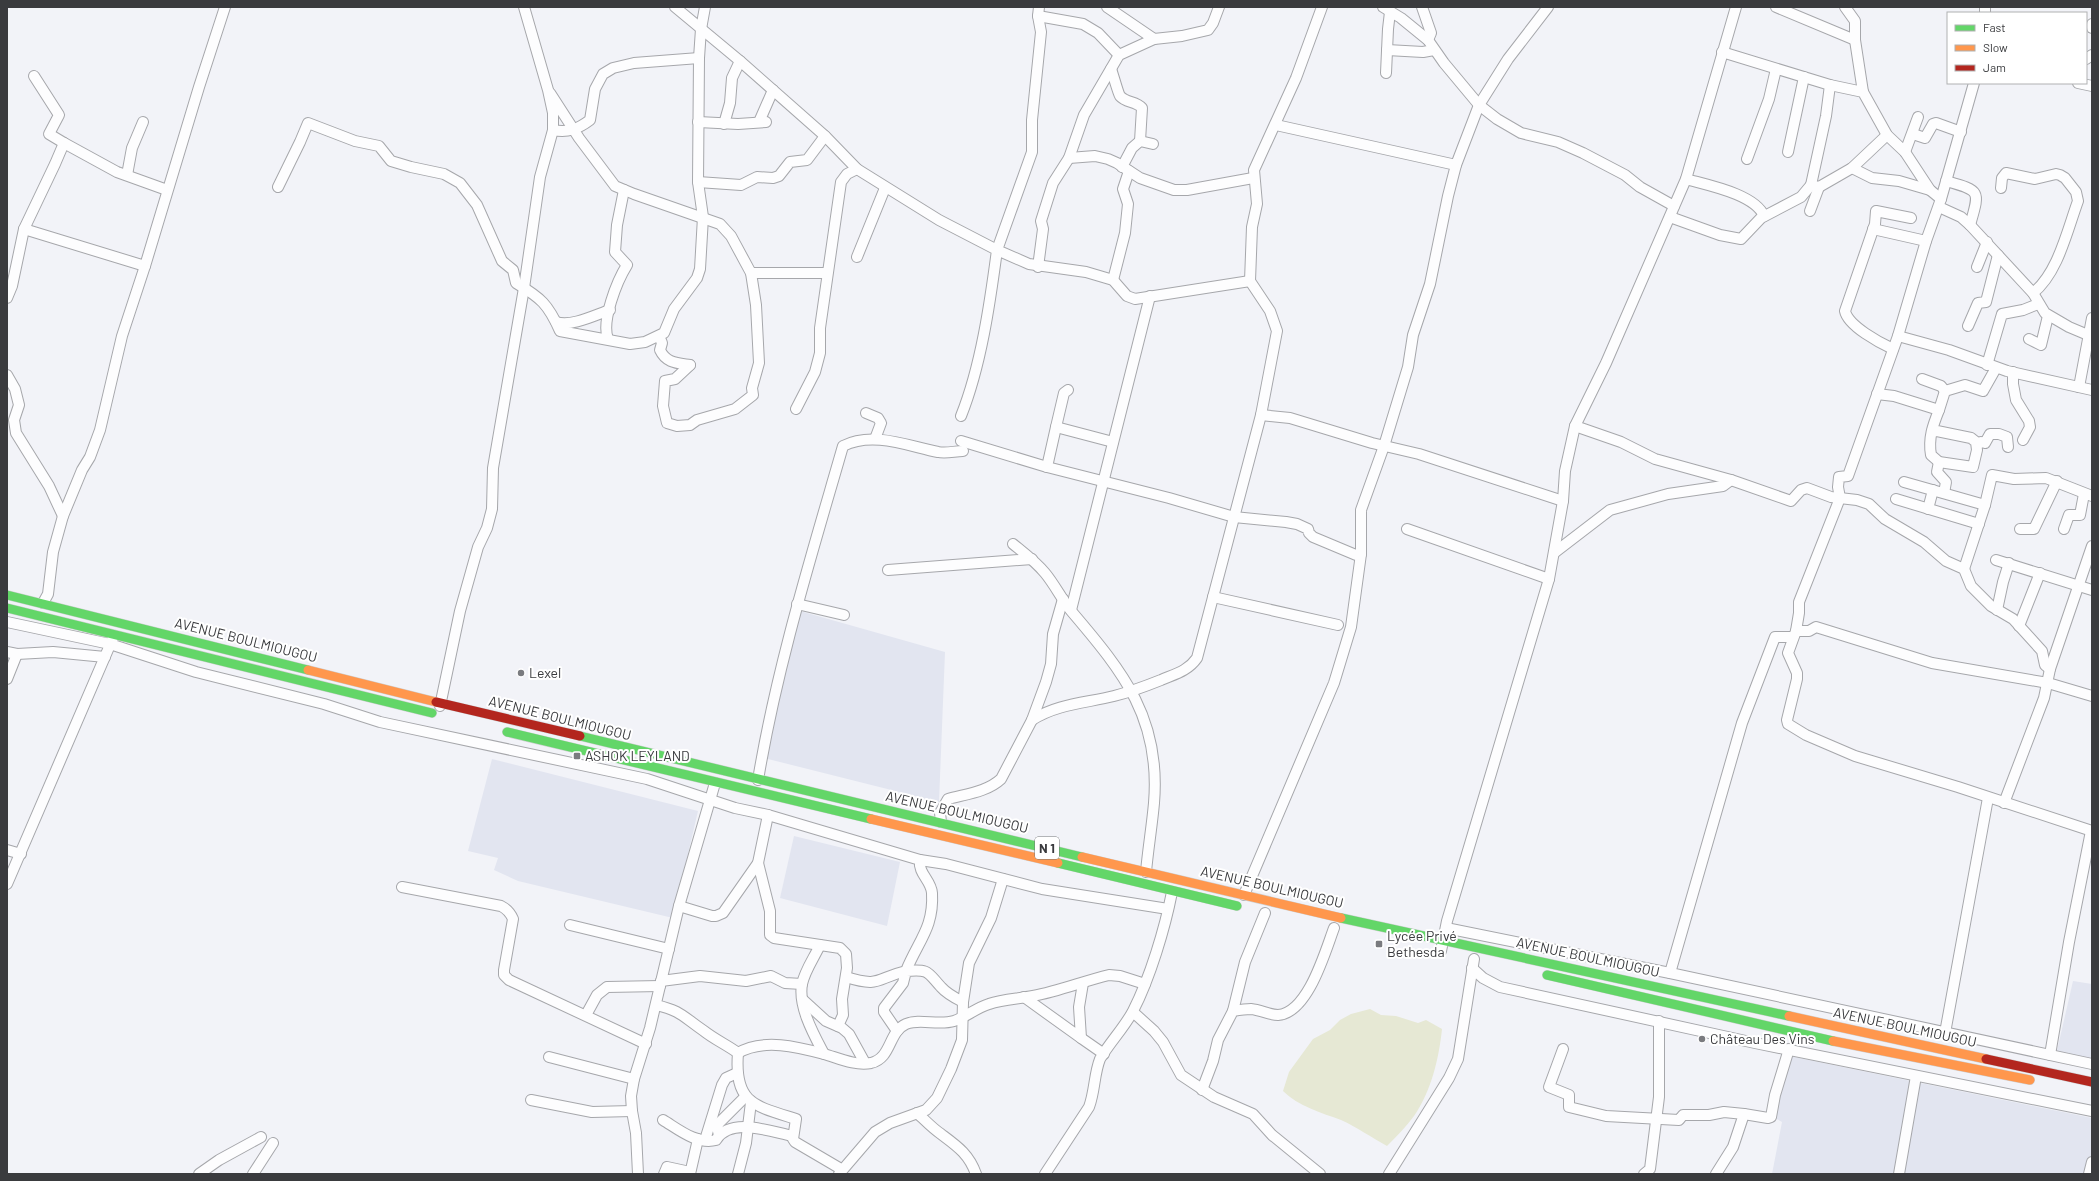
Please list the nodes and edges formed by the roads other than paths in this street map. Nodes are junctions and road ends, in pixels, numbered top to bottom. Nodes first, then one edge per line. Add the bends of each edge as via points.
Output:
1 (225, 7) edge
2 (524, 7) edge
3 (675, 7) edge
4 (705, 7) edge
5 (1107, 7) edge
6 (1219, 7) edge
7 (1322, 7) edge
8 (1422, 7) edge
9 (1548, 7) edge
10 (1736, 7) edge
11 (1776, 7) edge
12 (1845, 7) edge
13 (1386, 9) edge
14 (1038, 12) edge
15 (2092, 24) edge
16 (2092, 28) edge
17 (701, 29) junction
18 (1154, 39) junction
19 (1428, 40) junction
20 (1855, 40) junction
21 (1388, 50) junction
22 (1434, 50) junction
23 (1722, 52) junction
24 (1119, 55) junction
25 (699, 58) junction
26 (740, 61) junction
27 (1111, 69) junction
28 (1776, 69) junction
29 (1386, 73) dead end
30 (34, 76) dead end
31 (1804, 77) junction
32 (1974, 84) edge
33 (1830, 85) junction
34 (548, 90) junction
35 (773, 90) junction
36 (1863, 92) junction
37 (1479, 105) junction
38 (1918, 117) dead end
39 (143, 122) dead end
40 (698, 122) junction
41 (724, 124) junction
42 (1276, 125) junction
43 (575, 129) junction
44 (553, 130) junction
45 (1961, 132) junction
46 (1913, 134) junction
47 (825, 136) junction
48 (1887, 136) junction
49 (1140, 141) junction
50 (64, 143) junction
51 (1153, 144) dead end
52 (1788, 152) dead end
53 (1905, 152) junction
54 (1069, 158) junction
55 (1747, 160) dead end
56 (1456, 164) junction
57 (1852, 168) junction
58 (857, 169) junction
59 (1126, 169) junction
60 (128, 175) junction
61 (1253, 178) junction
62 (1686, 179) junction
63 (1946, 181) junction
64 (698, 182) junction
65 (1815, 186) junction
66 (278, 187) dead end
67 (885, 188) junction
68 (2001, 188) dead end
69 (167, 190) junction
70 (624, 190) junction
71 (1930, 190) junction
72 (1940, 203) junction
73 (1674, 206) junction
74 (1810, 212) dead end
75 (1764, 216) junction
76 (703, 217) junction
77 (1670, 217) junction
78 (1911, 218) dead end
79 (1970, 225) junction
80 (24, 229) junction
81 (1873, 229) junction
82 (1926, 241) junction
83 (1987, 242) junction
84 (997, 250) junction
85 (1998, 255) junction
86 (857, 257) dead end
87 (146, 266) junction
88 (1038, 267) junction
89 (1977, 267) dead end
90 (751, 273) junction
91 (828, 273) junction
92 (1113, 280) junction
93 (1250, 282) junction
94 (524, 288) junction
95 (2033, 293) junction
96 (1150, 296) junction
97 (7, 298) edge
98 (2038, 304) junction
99 (610, 310) junction
100 (2048, 316) junction
101 (2092, 318) edge
102 (556, 322) junction
103 (1968, 326) dead end
104 (2088, 334) junction
105 (659, 336) junction
106 (1898, 336) junction
107 (608, 339) junction
108 (2029, 339) dead end
109 (1893, 349) junction
110 (1992, 366) junction
111 (2013, 372) junction
112 (7, 375) edge
113 (1922, 379) dead end
114 (2079, 387) junction
115 (1068, 390) dead end
116 (2092, 390) edge
117 (1945, 391) junction
118 (1877, 394) junction
119 (796, 409) dead end
120 (1940, 410) junction
121 (866, 413) dead end
122 (1260, 415) junction
123 (961, 416) dead end
124 (1575, 426) junction
125 (1056, 427) junction
126 (1932, 430) junction
127 (875, 439) junction
128 (2023, 440) dead end
129 (1113, 442) junction
130 (1978, 444) junction
131 (1384, 446) junction
132 (2008, 447) dead end
133 (1939, 462) junction
134 (1047, 467) junction
135 (1731, 480) junction
136 (1103, 481) junction
137 (1904, 482) dead end
138 (2057, 482) junction
139 (1933, 490) junction
140 (1944, 492) junction
141 (2088, 495) edge
142 (1840, 498) junction
143 (1896, 499) dead end
144 (1563, 501) junction
145 (1985, 505) junction
146 (1928, 509) junction
147 (63, 516) junction
148 (1234, 517) junction
149 (1979, 524) junction
150 (2064, 528) dead end
151 (2020, 529) dead end
152 (1407, 530) dead end
153 (1013, 544) dead end
154 (2092, 546) edge
155 (1554, 553) junction
156 (1361, 554) junction
157 (1032, 560) junction
158 (1996, 560) dead end
159 (2009, 563) junction
160 (1964, 569) junction
161 (888, 570) dead end
162 (2040, 573) junction
163 (1550, 579) junction
164 (2079, 584) junction
165 (2092, 590) edge
166 (7, 595) edge
167 (1213, 597) junction
168 (1063, 599) junction
169 (43, 603) junction
170 (797, 604) junction
171 (7, 608) edge
172 (1070, 610) junction
173 (1997, 610) junction
174 (844, 615) dead end
175 (7, 622) edge
176 (1338, 625) dead end
177 (2019, 626) junction
178 (1794, 634) junction
179 (112, 640) junction
180 (12, 653) edge
181 (105, 657) junction
182 (2050, 669) junction
183 (7, 679) edge
184 (2048, 683) junction
185 (1131, 691) junction
186 (2092, 696) edge
187 (440, 703) junction
188 (442, 715) joint
189 (1032, 720) junction
190 (499, 730) dead end
191 (758, 780) junction
192 (715, 783) junction
193 (1988, 798) junction
194 (709, 800) junction
195 (2004, 803) junction
196 (768, 815) junction
197 (941, 822) junction
198 (2092, 831) edge
199 (7, 850) edge
200 (21, 854) junction
201 (920, 860) junction
202 (758, 862) junction
203 (1146, 872) junction
204 (1003, 879) junction
205 (7, 884) edge
206 (402, 887) dead end
207 (1172, 892) junction
208 (1244, 895) junction
209 (679, 906) junction
210 (1244, 908) dead end
211 (1168, 909) junction
212 (1265, 913) dead end
213 (570, 925) dead end
214 (1334, 928) dead end
215 (1446, 928) junction
216 (1443, 940) junction
217 (820, 945) junction
218 (669, 949) junction
219 (1441, 951) dead end
220 (906, 971) junction
221 (1537, 973) dead end
222 (1670, 973) junction
223 (846, 977) junction
224 (661, 983) junction
225 (1083, 983) junction
226 (802, 984) junction
227 (1144, 984) junction
228 (1024, 997) junction
229 (802, 999) junction
230 (963, 1002) junction
231 (656, 1004) junction
232 (1233, 1011) junction
233 (1133, 1012) junction
234 (586, 1015) junction
235 (963, 1016) junction
236 (1659, 1021) junction
237 (838, 1026) junction
238 (897, 1031) junction
239 (1945, 1033) junction
240 (1081, 1038) junction
241 (646, 1044) junction
242 (1563, 1049) dead end
243 (1789, 1049) junction
244 (738, 1053) junction
245 (824, 1054) junction
246 (1104, 1054) junction
247 (2050, 1055) junction
248 (549, 1057) dead end
249 (865, 1064) junction
250 (2092, 1064) edge
251 (737, 1073) junction
252 (1916, 1076) junction
253 (634, 1079) junction
254 (2040, 1082) dead end
255 (2092, 1082) edge
256 (1202, 1090) junction
257 (748, 1099) junction
258 (531, 1100) dead end
259 (2092, 1111) edge
260 (632, 1112) junction
261 (917, 1113) junction
262 (1744, 1114) junction
263 (663, 1120) dead end
264 (1658, 1120) junction
265 (748, 1127) junction
266 (719, 1135) junction
267 (793, 1136) junction
268 (262, 1137) dead end
269 (701, 1140) junction
270 (273, 1142) dead end
271 (2092, 1162) edge
272 (1306, 1170) edge
273 (840, 1172) edge
274 (1651, 1172) edge
275 (690, 1173) edge
276 (199, 1174) edge
277 (253, 1174) edge
278 (638, 1174) edge
279 (664, 1174) edge
280 (738, 1174) edge
281 (976, 1174) edge
282 (1045, 1174) edge
283 (1320, 1174) edge
284 (1389, 1174) edge
285 (1716, 1174) edge
286 (1899, 1174) edge
287 (2089, 1174) edge

1 - 69 street
2 - 34 street
3 - 17 street
4 - 17 street
5 - 18 street
6 - 18 street via 1208,30
7 - 42 street
8 - 19 street via 1431,33
9 - 37 street via 1508,59
10 - 23 street
11 - 20 street
12 - 20 street via 1855,21
13 - 19 street
13 - 21 street
14 - 24 street via 1083,24 1098,33
14 - 84 street via 1041,32 1032,120 1032,152
15 - 16 street
17 - 25 street
17 - 26 street
18 - 24 street
19 - 22 street
20 - 36 street
21 - 22 street
21 - 29 street
22 - 37 street
23 - 28 street
23 - 62 street
24 - 27 street
25 - 40 street
25 - 43 street via 634,63 613,68 604,74 595,88 590,120
26 - 35 street
26 - 41 street via 732,78 730,103
27 - 49 street via 1120,95 1142,108
27 - 54 street via 1084,115
28 - 31 street
28 - 55 street via 1769,99
30 - 50 street via 59,115 49,134
31 - 33 street
31 - 52 street
32 - 45 street
33 - 36 street
33 - 65 street
34 - 43 street
34 - 44 street via 553,113
35 - 41 street via 762,122
35 - 47 street
36 - 48 street
37 - 56 street
37 - 73 street via 1521,133 1558,142 1583,153
38 - 46 street
39 - 60 street via 132,148
40 - 41 street
40 - 64 street
42 - 56 street
42 - 61 street via 1257,161
43 - 44 street via 564,132
43 - 70 street via 615,186
44 - 94 street via 540,177
45 - 46 street via 1936,123 1925,138
45 - 63 street
46 - 53 street
47 - 58 street
47 - 64 street via 807,160 790,162 784,171 773,178 757,177 741,185
48 - 53 street
48 - 57 street
49 - 51 street
49 - 59 street via 1132,148
50 - 60 street
50 - 80 street
53 - 71 street
54 - 59 street via 1095,156 1108,159
54 - 88 street via 1053,183 1041,221 1043,229
56 - 131 street via 1430,284 1413,335 1408,367
57 - 65 street
57 - 71 street via 1872,178 1899,181
58 - 67 street
58 - 91 street via 847,174 841,182
59 - 61 street via 1140,178 1174,190
59 - 92 street via 1123,189 1128,204 1125,233
60 - 69 street
61 - 93 street via 1257,204 1252,227
62 - 73 street
62 - 75 street via 1745,198 1761,210
63 - 72 street
63 - 79 street via 1975,192 1977,202
64 - 76 street
65 - 74 street
65 - 75 street via 1801,197
66 - 94 street via 308,123 355,141 379,146 391,161 444,174 460,183 477,205 502,261 512,270 516,283
67 - 84 street
67 - 86 street
68 - 95 street via 2002,178 2006,173 2035,179 2056,174 2065,178 2077,195 2078,201 2052,271 2043,285
69 - 87 street
70 - 76 street
70 - 99 street via 615,252 627,265 613,294
71 - 72 street
72 - 79 street
72 - 82 street
73 - 77 street
75 - 77 street via 1741,239
76 - 90 street via 726,229
76 - 105 street via 700,269 697,278 674,309 664,333
77 - 124 street via 1606,363
78 - 81 street via 1876,211
79 - 83 street
80 - 87 street
80 - 97 street
81 - 82 street
81 - 109 street via 1845,311 1849,320
82 - 106 street
83 - 85 street
83 - 89 street
84 - 88 street
84 - 123 street via 990,301 969,397
85 - 95 street
85 - 103 street via 1986,302 1978,303
87 - 147 street via 122,336 100,430
88 - 92 street via 1072,269
90 - 91 street
90 - 105 street via 756,305 759,363 752,388 753,395 735,409 697,420 690,425 677,426 667,423 663,406 665,381 675,379 690,364 666,360 660,350 662,343
91 - 119 street via 820,328 820,353 815,372
92 - 96 street via 1127,296 1135,299
93 - 96 street
93 - 122 street via 1270,311 1277,331
94 - 102 street via 547,305
94 - 187 street via 493,468 492,509 460,611
95 - 98 street
96 - 129 street
98 - 100 street
98 - 110 street via 2002,314
99 - 102 street via 581,320
99 - 107 street via 606,329
100 - 104 street
100 - 108 street via 2041,345
101 - 104 street
102 - 107 street via 560,330
104 - 114 street
105 - 107 street via 645,342 630,344
106 - 109 street
106 - 110 street via 1949,350
109 - 118 street
110 - 111 street
110 - 117 street via 1983,391 1965,385
111 - 114 street
111 - 128 street via 2016,400 2030,426
112 - 147 street via 15,389 19,405 14,420 16,433 49,486
113 - 117 street via 1941,386
114 - 116 street
115 - 125 street via 1064,393
117 - 120 street
118 - 120 street via 1894,396
118 - 142 street via 1848,476 1839,477
120 - 126 street
121 - 127 street via 878,418 881,423
122 - 131 street via 1290,418
122 - 148 street
124 - 135 street via 1621,442 1655,459
124 - 144 street via 1565,471
125 - 129 street
125 - 134 street
126 - 130 street via 1971,438
126 - 133 street via 1931,455
127 - 134 street via 916,445 940,452 962,446
127 - 170 street via 851,442 843,446
129 - 136 street
130 - 132 street via 1985,443 1993,433 2007,437
130 - 133 street via 1972,467
131 - 144 street via 1436,458
131 - 156 street via 1361,510
133 - 140 street via 1937,472 1946,482
134 - 136 street
135 - 142 street via 1791,501 1801,490 1807,488
135 - 155 street via 1722,486 1668,494 1610,510
136 - 148 street
136 - 172 street
137 - 139 street
138 - 141 street
138 - 145 street via 2046,478 2014,479 1992,475
138 - 151 street via 2034,529
139 - 140 street
139 - 146 street
140 - 145 street
141 - 150 street via 2080,515 2069,515
142 - 160 street via 1869,504 1885,519 1924,542 1946,561
142 - 178 street via 1799,602
143 - 146 street
144 - 155 street
145 - 149 street
146 - 149 street
147 - 169 street via 53,552 48,594
148 - 156 street via 1298,524 1308,529 1313,537 1356,555
148 - 167 street
149 - 160 street
152 - 163 street
153 - 157 street
154 - 164 street
155 - 163 street
156 - 208 street via 1350,627 1334,683
157 - 161 street
157 - 168 street
158 - 159 street
159 - 162 street
159 - 173 street
160 - 173 street via 1971,586
162 - 164 street
162 - 177 street
163 - 215 street
164 - 165 street
164 - 182 street
166 - 169 highway, AVENUE BOULMIOUGOU / N 1
167 - 176 street
167 - 185 street via 1201,646 1192,666
168 - 172 street
168 - 189 street via 1053,634 1051,664
169 - 187 highway, AVENUE BOULMIOUGOU / N 1
170 - 174 street
170 - 191 street via 775,692
171 - 179 highway, AVENUE BOULMIOUGOU
172 - 185 street via 1111,658
173 - 177 street
175 - 179 street
177 - 182 street via 2042,652
178 - 184 street via 1816,627 1932,663
178 - 193 street via 1788,653 1797,679 1788,711 1788,724 1838,750
178 - 222 street via 1775,637 1742,723
179 - 181 street
179 - 188 highway, AVENUE BOULMIOUGOU
179 - 194 street via 203,674 324,704 380,722 618,772
180 - 181 street via 53,652
180 - 183 street
181 - 200 street
182 - 184 street
184 - 186 street
184 - 195 street
185 - 189 street via 1060,707 1044,712
185 - 203 street via 1152,742 1154,765 1154,804
187 - 188 street
187 - 191 highway, AVENUE BOULMIOUGOU / N 1
189 - 197 street via 1001,779 985,790 948,799 940,813
190 - 192 highway, AVENUE BOULMIOUGOU / N 1
191 - 197 highway, AVENUE BOULMIOUGOU / N 1
192 - 194 street
192 - 207 highway, AVENUE BOULMIOUGOU / N 1
193 - 195 street
193 - 239 street
194 - 196 street
194 - 209 street
195 - 198 street
196 - 201 street
196 - 202 street
197 - 203 highway, AVENUE BOULMIOUGOU / N 1
198 - 247 street via 2069,942
199 - 200 street
200 - 205 street
201 - 204 street
201 - 220 street via 919,869 931,886 931,918 926,934
202 - 209 street via 720,915 712,916
202 - 217 street via 770,911 770,935 774,938
203 - 208 highway, AVENUE BOULMIOUGOU / N 1
204 - 211 street via 1042,889
204 - 230 street via 987,929 969,963
206 - 234 street via 506,908 512,919 504,975 508,980
207 - 210 highway, AVENUE BOULMIOUGOU / N 1
207 - 211 street
208 - 216 highway, AVENUE BOULMIOUGOU / N 1
209 - 218 street
211 - 227 street
212 - 232 street via 1245,962
213 - 218 street
214 - 232 street via 1312,982 1293,1010 1279,1015 1252,1009
215 - 216 street
215 - 222 street
216 - 219 street
216 - 255 highway, AVENUE BOULMIOUGOU / N 1
217 - 223 street via 840,948 843,951 847,961
217 - 226 street
218 - 224 street
220 - 223 street via 873,983
220 - 230 street via 932,974 942,989
220 - 238 street via 903,983 884,1008
221 - 254 highway, AVENUE BOULMIOUGOU via 1841,1043
222 - 239 street
223 - 237 street via 842,999 843,1016
224 - 226 street via 700,976 746,981 770,976 785,983
224 - 231 street
224 - 234 street via 607,987 597,995
225 - 227 street via 1114,975
225 - 228 street
225 - 240 street via 1079,1002
226 - 229 street
227 - 233 street
228 - 235 street via 990,1003 975,1008
228 - 240 street
229 - 237 street via 826,1021
229 - 245 street via 809,1022
230 - 235 street
231 - 241 street
231 - 244 street via 674,1009
232 - 256 street via 1218,1040
233 - 246 street
233 - 256 street via 1163,1042 1181,1075
234 - 241 street
235 - 238 street via 953,1021 913,1022
235 - 261 street via 962,1040 945,1084 932,1105
236 - 243 street
236 - 264 street
236 - 284 street via 1500,987 1484,978 1474,961 1458,1059 1449,1078
237 - 249 street via 849,1034
238 - 249 street via 883,1056
239 - 247 street
240 - 246 street
241 - 253 street
242 - 264 street via 1549,1087 1569,1095 1569,1107 1606,1116
243 - 252 street
243 - 262 street via 1771,1117
244 - 245 street via 767,1045 782,1045
244 - 251 street
245 - 249 street
246 - 282 street via 1097,1066 1089,1107
247 - 250 street
248 - 253 street
251 - 257 street
251 - 269 street via 726,1078 722,1085
252 - 259 street
252 - 286 street
253 - 260 street
256 - 272 street via 1253,1114
257 - 265 street
257 - 266 street via 719,1123
257 - 267 street via 767,1111 796,1119
258 - 260 street via 592,1112
260 - 278 street
261 - 273 street via 890,1123 875,1132
261 - 281 street via 960,1148 969,1158
262 - 264 street via 1724,1112 1682,1115 1679,1120
262 - 285 street via 1733,1147
263 - 269 street
264 - 274 street
265 - 266 street via 727,1130
265 - 267 street
265 - 280 street
266 - 269 street via 716,1140
267 - 273 street via 795,1142
268 - 276 street
269 - 275 street
270 - 277 street
271 - 287 street
272 - 283 street
275 - 279 street via 667,1167

